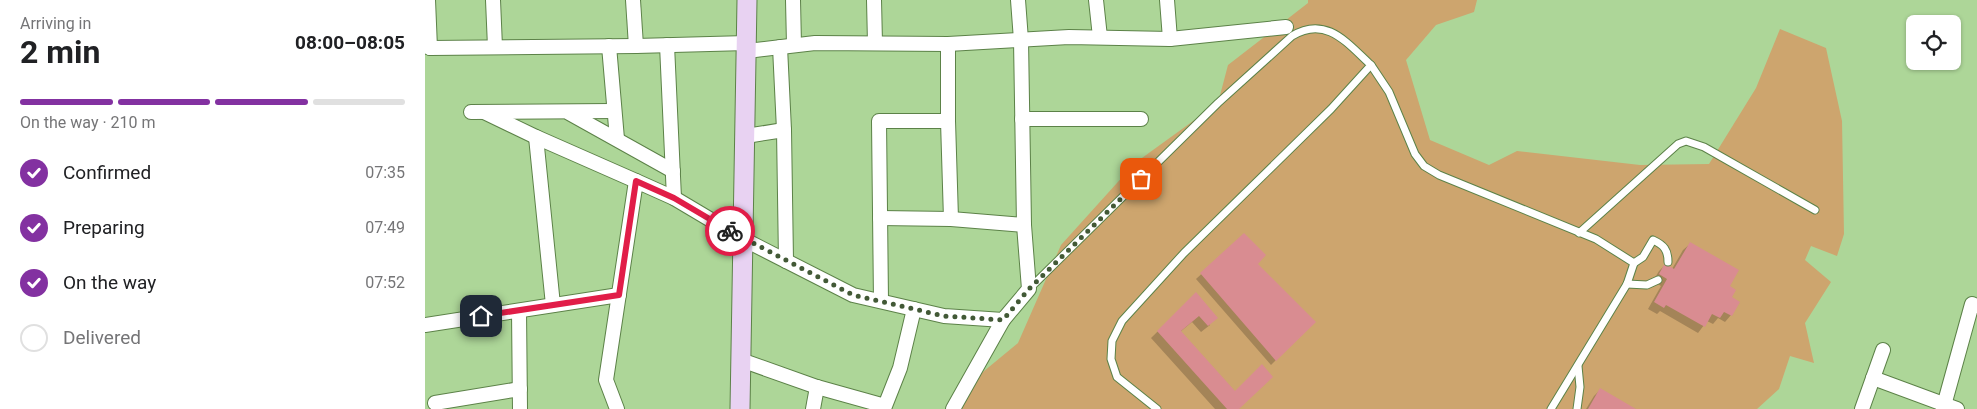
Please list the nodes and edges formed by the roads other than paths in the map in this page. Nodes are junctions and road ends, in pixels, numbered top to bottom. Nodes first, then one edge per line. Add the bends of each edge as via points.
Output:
1 (428, 0) edge
2 (493, 0) edge
3 (633, 0) edge
4 (747, 0) edge
5 (793, 0) edge
6 (874, 0) edge
7 (1018, 0) edge
8 (1096, 0) edge
9 (1167, 0) edge
10 (1286, 27) dead end
11 (1100, 37) junction
12 (1170, 39) junction
13 (1021, 40) junction
14 (875, 44) junction
15 (948, 44) junction
16 (667, 45) junction
17 (794, 45) junction
18 (427, 46) edge
19 (609, 46) junction
20 (636, 46) junction
21 (495, 47) junction
22 (747, 47) junction
23 (780, 47) junction
24 (1371, 65) junction
25 (566, 111) junction
26 (614, 111) junction
27 (1022, 119) junction
28 (1141, 119) dead end
29 (948, 121) junction
30 (784, 130) junction
31 (746, 136) junction
32 (536, 137) junction
33 (617, 139) junction
34 (673, 170) junction
35 (636, 181) junction
36 (674, 198) junction
37 (1815, 210) dead end
38 (880, 218) junction
39 (951, 219) junction
40 (1025, 225) junction
41 (1579, 232) junction
42 (743, 239) junction
43 (786, 261) junction
44 (1668, 262) dead end
45 (1634, 263) junction
46 (1658, 280) dead end
47 (1627, 284) junction
48 (1029, 289) junction
49 (619, 295) junction
50 (881, 301) junction
51 (553, 305) junction
52 (1977, 306) edge
53 (914, 309) junction
54 (519, 310) junction
55 (1003, 320) junction
56 (425, 325) edge
57 (1883, 350) dead end
58 (741, 360) junction
59 (1578, 365) junction
60 (1873, 378) junction
61 (817, 387) junction
62 (520, 388) junction
63 (434, 406) edge
64 (1949, 408) edge
65 (520, 409) edge
66 (617, 409) edge
67 (740, 409) edge
68 (813, 409) edge
69 (953, 409) edge
70 (1157, 409) edge
71 (1551, 409) edge
72 (1577, 409) edge
73 (1861, 409) edge

1 - 18 street
2 - 21 street
3 - 20 street
4 - 22 street
5 - 17 street
6 - 14 street
7 - 13 street
8 - 11 street
9 - 12 street
10 - 12 street
11 - 12 street
11 - 13 street
13 - 15 street
13 - 27 street
14 - 15 street
14 - 17 street
15 - 29 street
16 - 20 street
16 - 22 street
16 - 34 street
17 - 23 street
18 - 21 street
19 - 20 street
19 - 21 street
19 - 26 street
22 - 23 street
22 - 31 street
23 - 30 street
24 - 41 lane via 1389,92 1415,154 1424,166
24 - 48 lane via 1338,35 1326,29 1303,29 1292,36 1218,103
24 - 70 lane via 1331,109 1184,253 1122,321 1113,341 1111,359 1117,377
25 - 26 street
25 - 32 street via 477,112
25 - 33 street
26 - 33 street
27 - 28 street
27 - 40 street
29 - 38 street via 879,121
29 - 39 street
30 - 31 street
30 - 43 street
31 - 42 street
32 - 35 street
32 - 51 street
33 - 34 street
34 - 36 street
35 - 36 street
35 - 49 street
36 - 42 street
37 - 41 lane via 1704,147 1686,141 1678,144
38 - 39 street
38 - 50 street
39 - 40 street
40 - 48 street
41 - 45 lane
42 - 43 street
42 - 58 street
43 - 50 street via 853,295
44 - 45 lane via 1668,253 1662,244 1653,240 1643,257
45 - 47 lane
46 - 47 lane via 1647,285
47 - 59 lane
48 - 55 street
49 - 51 street
49 - 66 street via 606,380
50 - 53 street
51 - 54 street
52 - 64 street via 1972,304
53 - 55 street via 944,316
53 - 61 street via 900,368 885,406
54 - 56 street
54 - 62 street
55 - 69 street
57 - 60 street
58 - 61 street
58 - 67 street
59 - 71 lane
59 - 72 lane
60 - 64 street
60 - 73 street
61 - 68 street
62 - 63 street
62 - 65 street

